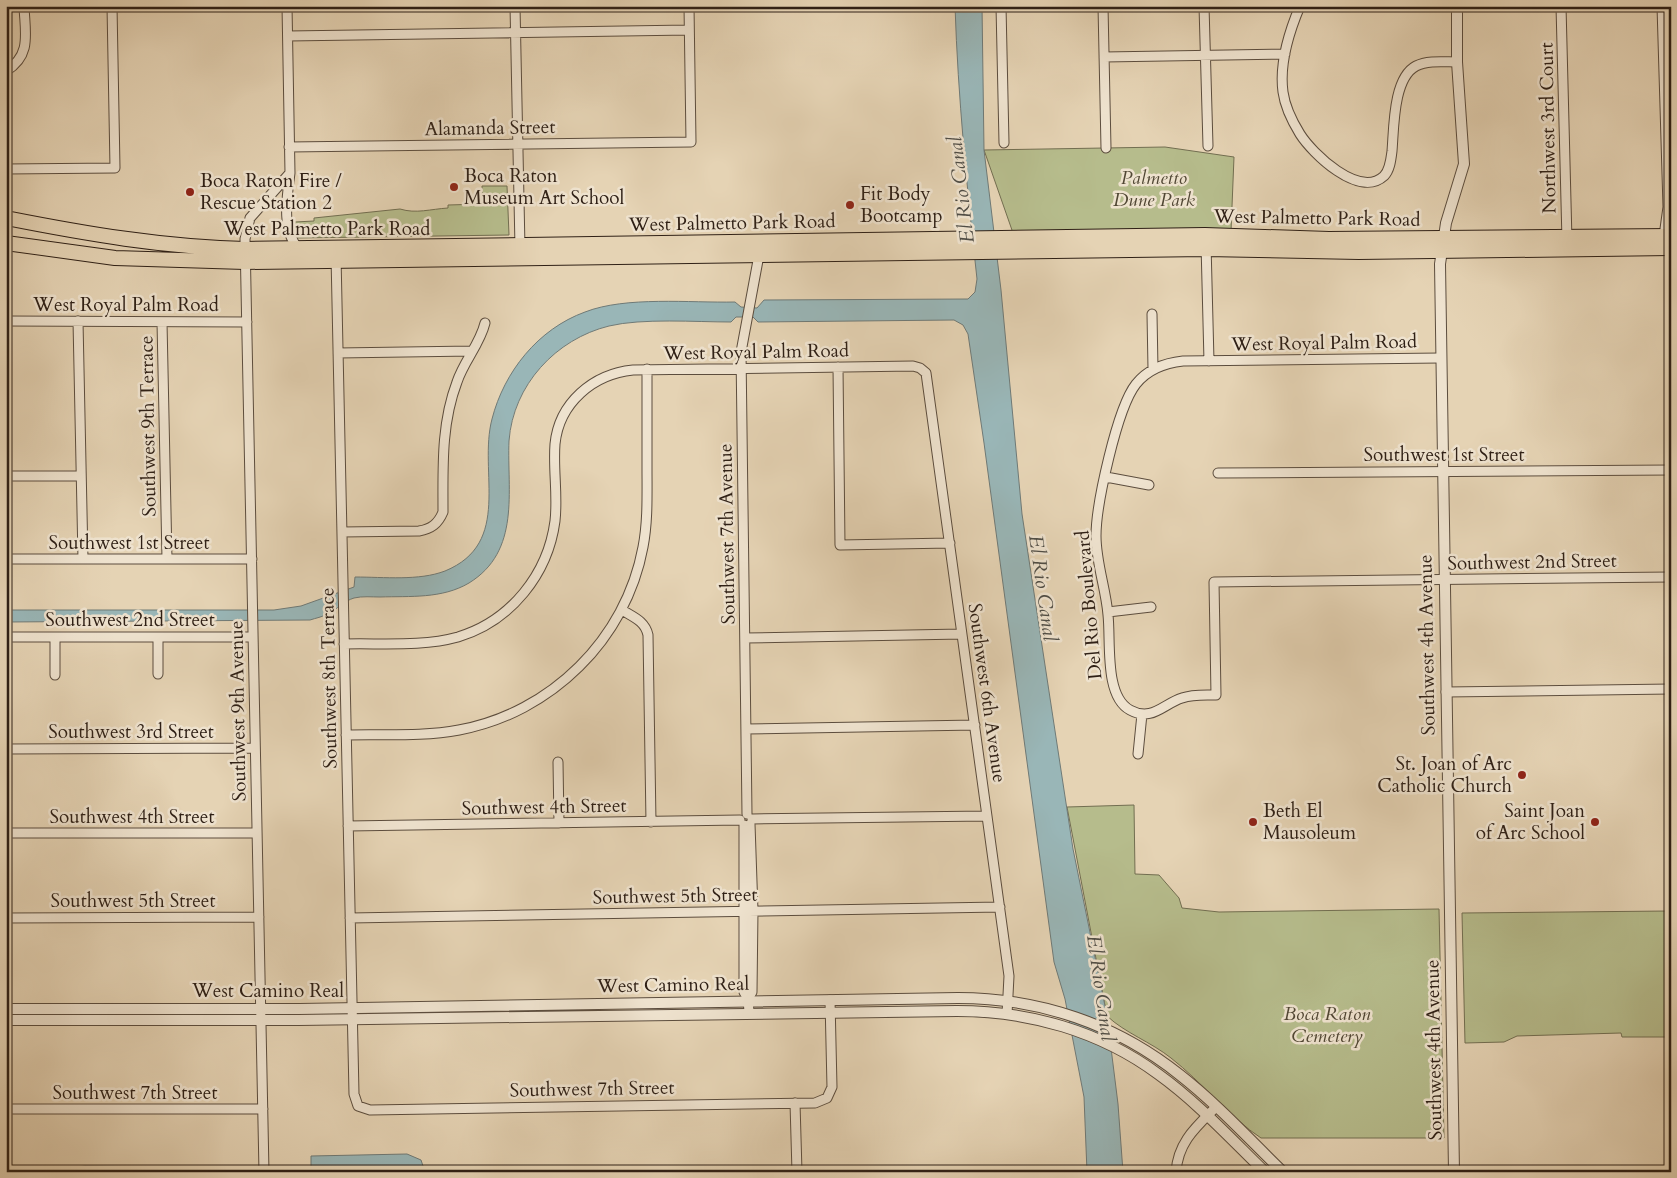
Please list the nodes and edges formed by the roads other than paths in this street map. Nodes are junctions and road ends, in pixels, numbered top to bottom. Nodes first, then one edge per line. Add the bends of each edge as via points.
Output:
1 (24, 6) edge
2 (112, 6) edge
3 (287, 6) edge
4 (514, 6) edge
5 (688, 6) edge
6 (1001, 6) edge
7 (1103, 6) edge
8 (1204, 6) edge
9 (1300, 6) edge
10 (1457, 6) edge
11 (1561, 6) edge
12 (1662, 6) edge
13 (689, 30) junction
14 (514, 33) junction
15 (288, 36) junction
16 (1285, 54) junction
17 (1205, 55) junction
18 (1104, 56) junction
19 (1457, 62) junction
20 (6, 71) edge
21 (1004, 143) dead end
22 (518, 144) junction
23 (1208, 146) dead end
24 (290, 147) junction
25 (1106, 148) dead end
26 (6, 168) edge
27 (290, 173) junction
28 (6, 218) edge
29 (809, 240) junction
30 (870, 240) junction
31 (1668, 240) edge
32 (1206, 242) junction
33 (6, 243) edge
34 (1567, 243) junction
35 (1442, 244) junction
36 (950, 246) junction
37 (300, 249) junction
38 (520, 252) junction
39 (823, 254) junction
40 (245, 255) junction
41 (336, 255) junction
42 (759, 255) junction
43 (1671, 262) edge
44 (1671, 296) edge
45 (1152, 314) dead end
46 (6, 321) edge
47 (78, 322) junction
48 (162, 322) junction
49 (247, 322) junction
50 (484, 323) dead end
51 (472, 351) junction
52 (338, 353) junction
53 (1440, 358) junction
54 (1209, 361) junction
55 (838, 367) junction
56 (741, 368) junction
57 (647, 369) junction
58 (1153, 369) junction
59 (926, 377) joint
60 (1671, 470) edge
61 (1442, 471) junction
62 (1218, 473) dead end
63 (6, 476) edge
64 (81, 476) junction
65 (1106, 477) junction
66 (1149, 485) dead end
67 (342, 532) junction
68 (950, 543) junction
69 (6, 559) edge
70 (83, 559) junction
71 (167, 559) junction
72 (252, 559) junction
73 (1671, 577) edge
74 (1444, 579) junction
75 (1151, 607) dead end
76 (622, 610) junction
77 (1108, 612) junction
78 (962, 634) junction
79 (6, 636) edge
80 (56, 637) junction
81 (158, 637) junction
82 (253, 637) junction
83 (744, 638) junction
84 (344, 644) junction
85 (158, 674) dead end
86 (55, 675) dead end
87 (1671, 689) edge
88 (1446, 692) junction
89 (1142, 714) junction
90 (975, 725) junction
91 (746, 729) junction
92 (346, 735) junction
93 (255, 748) junction
94 (6, 749) edge
95 (1138, 754) dead end
96 (558, 762) dead end
97 (987, 816) junction
98 (747, 820) junction
99 (651, 822) junction
100 (559, 823) junction
101 (348, 826) junction
102 (6, 833) edge
103 (257, 833) junction
104 (1000, 907) junction
105 (743, 912) junction
106 (753, 912) junction
107 (259, 917) junction
108 (6, 918) edge
109 (350, 918) junction
110 (830, 1000) junction
111 (1009, 1000) junction
112 (748, 1004) junction
113 (540, 1005) junction
114 (58, 1008) junction
115 (261, 1008) junction
116 (352, 1008) junction
117 (6, 1009) edge
118 (830, 1012) junction
119 (1007, 1014) junction
120 (1066, 1014) junction
121 (541, 1016) junction
122 (261, 1019) junction
123 (352, 1019) junction
124 (6, 1020) edge
125 (58, 1020) junction
126 (1052, 1022) junction
127 (795, 1103) junction
128 (358, 1106) joint
129 (1216, 1107) junction
130 (6, 1109) edge
131 (263, 1109) junction
132 (1207, 1116) junction
133 (264, 1172) edge
134 (796, 1172) edge
135 (1176, 1172) edge
136 (1265, 1172) edge
137 (1283, 1172) edge
138 (1454, 1172) edge

1 - 20 street via 24,52 15,66
2 - 26 street via 115,168
3 - 15 street
4 - 14 street
5 - 13 street
6 - 21 street
7 - 18 street
8 - 17 street
9 - 16 street
10 - 19 street, Southwest 4th Avenue
11 - 34 street, Northwest 3rd Court
12 - 31 street
13 - 14 street
13 - 22 street, Alamanda Street via 691,142
14 - 15 street
14 - 22 street
15 - 24 street
16 - 17 street
16 - 19 street via 1283,90 1286,106 1299,133 1312,150 1335,169 1369,182 1388,170 1399,90 1409,71 1422,64
17 - 18 street
17 - 23 street
18 - 25 street
19 - 35 street, Southwest 4th Avenue via 1464,164
22 - 24 street, Alamanda Street
22 - 38 street
24 - 27 street
27 - 37 street via 288,229 291,239
27 - 40 street, Southwest 9th Avenue via 250,218 245,232
28 - 40 main road, West Palmetto Park Road via 120,240
29 - 30 main road, West Palmetto Park Road
29 - 38 main road, West Palmetto Park Road
29 - 42 main road via 798,245 763,247
30 - 36 main road, West Palmetto Park Road
30 - 39 main road via 863,247 831,248
31 - 34 main road, West Palmetto Park Road
31 - 34 main road, West Palmetto Park Road via 1636,248
32 - 35 main road, West Palmetto Park Road via 1351,252
32 - 36 main road, West Palmetto Park Road
32 - 54 street
33 - 40 main road, West Palmetto Park Road via 115,258
34 - 35 main road, West Palmetto Park Road
35 - 53 street, Southwest 4th Avenue
36 - 39 main road, West Palmetto Park Road
37 - 40 main road, West Palmetto Park Road
37 - 41 main road, West Palmetto Park Road
38 - 41 main road, West Palmetto Park Road
38 - 42 main road, West Palmetto Park Road
39 - 42 main road, West Palmetto Park Road
40 - 41 main road, West Palmetto Park Road
40 - 49 street, Southwest 9th Avenue
41 - 52 street, Southwest 8th Terrace
42 - 56 street, Southwest 7th Avenue via 744,331
43 - 44 street
45 - 58 street
46 - 47 street, West Royal Palm Road
47 - 48 street, West Royal Palm Road
47 - 64 street
48 - 49 street, West Royal Palm Road
48 - 71 street, Southwest 9th Terrace
49 - 72 street, Southwest 9th Avenue
50 - 51 street
51 - 52 street
51 - 67 street via 457,380 447,413 443,512 434,526 419,531
52 - 67 street, Southwest 8th Terrace
53 - 54 street, West Royal Palm Road
53 - 61 street, Southwest 4th Avenue
54 - 58 street, Del Rio Boulevard via 1175,362
55 - 56 street, West Royal Palm Road
55 - 59 street, West Royal Palm Road via 913,366 920,368
55 - 68 street via 840,545
56 - 57 street, West Royal Palm Road
56 - 83 street, Southwest 7th Avenue
57 - 76 street via 645,533 638,570
57 - 84 street, West Royal Palm Road via 612,374 585,388 566,410 555,446 555,519 548,549 536,576 517,601 487,624 444,640
58 - 65 street, Del Rio Boulevard via 1141,379 1128,398
59 - 68 street, Southwest 6th Avenue
60 - 61 street, Southwest 1st Street
61 - 62 street, Southwest 1st Street
61 - 74 street, Southwest 4th Avenue
63 - 64 street
64 - 70 street
65 - 66 street
65 - 77 street, Del Rio Boulevard via 1096,536
67 - 84 street, Southwest 8th Terrace
68 - 78 street, Southwest 6th Avenue
69 - 70 street, Southwest 1st Street
70 - 71 street, Southwest 1st Street
71 - 72 street, Southwest 1st Street
72 - 82 street, Southwest 9th Avenue
73 - 74 street, Southwest 2nd Street
74 - 88 street, Southwest 4th Avenue
74 - 89 street, Southwest 2nd Street via 1214,582 1216,695 1184,697 1157,712
75 - 77 street
76 - 92 street via 601,643 576,670 541,698 515,712 481,725 444,732
76 - 99 street via 641,622 648,635
77 - 89 street, Del Rio Boulevard via 1114,691 1128,709
78 - 83 street
78 - 90 street, Southwest 6th Avenue
79 - 80 street, Southwest 2nd Street
80 - 81 street, Southwest 2nd Street
80 - 86 street
81 - 82 street, Southwest 2nd Street
81 - 85 street
82 - 93 street, Southwest 9th Avenue
83 - 91 street, Southwest 7th Avenue
84 - 92 street, Southwest 8th Terrace
87 - 88 street
88 - 138 street, Southwest 4th Avenue
89 - 95 street
90 - 91 street
90 - 97 street, Southwest 6th Avenue
91 - 98 street, Southwest 7th Avenue
92 - 101 street, Southwest 8th Terrace
93 - 94 street, Southwest 3rd Street
93 - 103 street, Southwest 9th Avenue
96 - 100 street
97 - 98 street, Southwest 4th Street
97 - 104 street, Southwest 6th Avenue
98 - 99 street, Southwest 4th Street
98 - 105 street, Southwest 7th Avenue
98 - 106 street, Southwest 7th Avenue
99 - 100 street, Southwest 4th Street
100 - 101 street, Southwest 4th Street
101 - 109 street, Southwest 8th Terrace
102 - 103 street, Southwest 4th Street
103 - 107 street, Southwest 9th Avenue
104 - 106 street, Southwest 5th Street
104 - 111 street, Southwest 6th Avenue
105 - 106 street, Southwest 5th Street
105 - 109 street, Southwest 5th Street
105 - 112 street, Southwest 7th Avenue via 744,992
106 - 112 street, Southwest 7th Avenue via 752,992
107 - 108 street, Southwest 5th Street
107 - 115 street, Southwest 9th Avenue
109 - 116 street, Southwest 8th Terrace
110 - 111 street, West Camino Real
110 - 112 street, West Camino Real
110 - 118 street
111 - 119 street, Southwest 6th Avenue
111 - 120 street, West Camino Real
112 - 113 street, West Camino Real
112 - 118 street, West Camino Real
112 - 121 street, West Camino Real
113 - 116 street, West Camino Real
113 - 121 street
114 - 115 street, West Camino Real
114 - 117 street, West Camino Real
114 - 125 street
115 - 116 street, West Camino Real
115 - 122 street, Southwest 9th Avenue
116 - 123 street, Southwest 8th Terrace
118 - 119 street, West Camino Real via 970,1011
118 - 127 street, Southwest 7th Street via 832,1087 826,1098 815,1103
119 - 126 street, West Camino Real
120 - 126 street
120 - 129 street, West Camino Real via 1114,1033 1160,1059
121 - 123 street, West Camino Real
122 - 123 street, West Camino Real
122 - 125 street, West Camino Real
122 - 131 street, Southwest 9th Avenue
123 - 128 street, Southwest 8th Terrace via 354,1094
124 - 125 street, West Camino Real
126 - 132 street, West Camino Real via 1116,1048 1158,1074
127 - 128 street, Southwest 7th Street via 370,1110
127 - 134 street
129 - 132 street
129 - 137 street, West Camino Real
130 - 131 street, Southwest 7th Street
131 - 133 street, Southwest 9th Avenue
132 - 135 street via 1186,1138 1177,1159
132 - 136 street, West Camino Real

